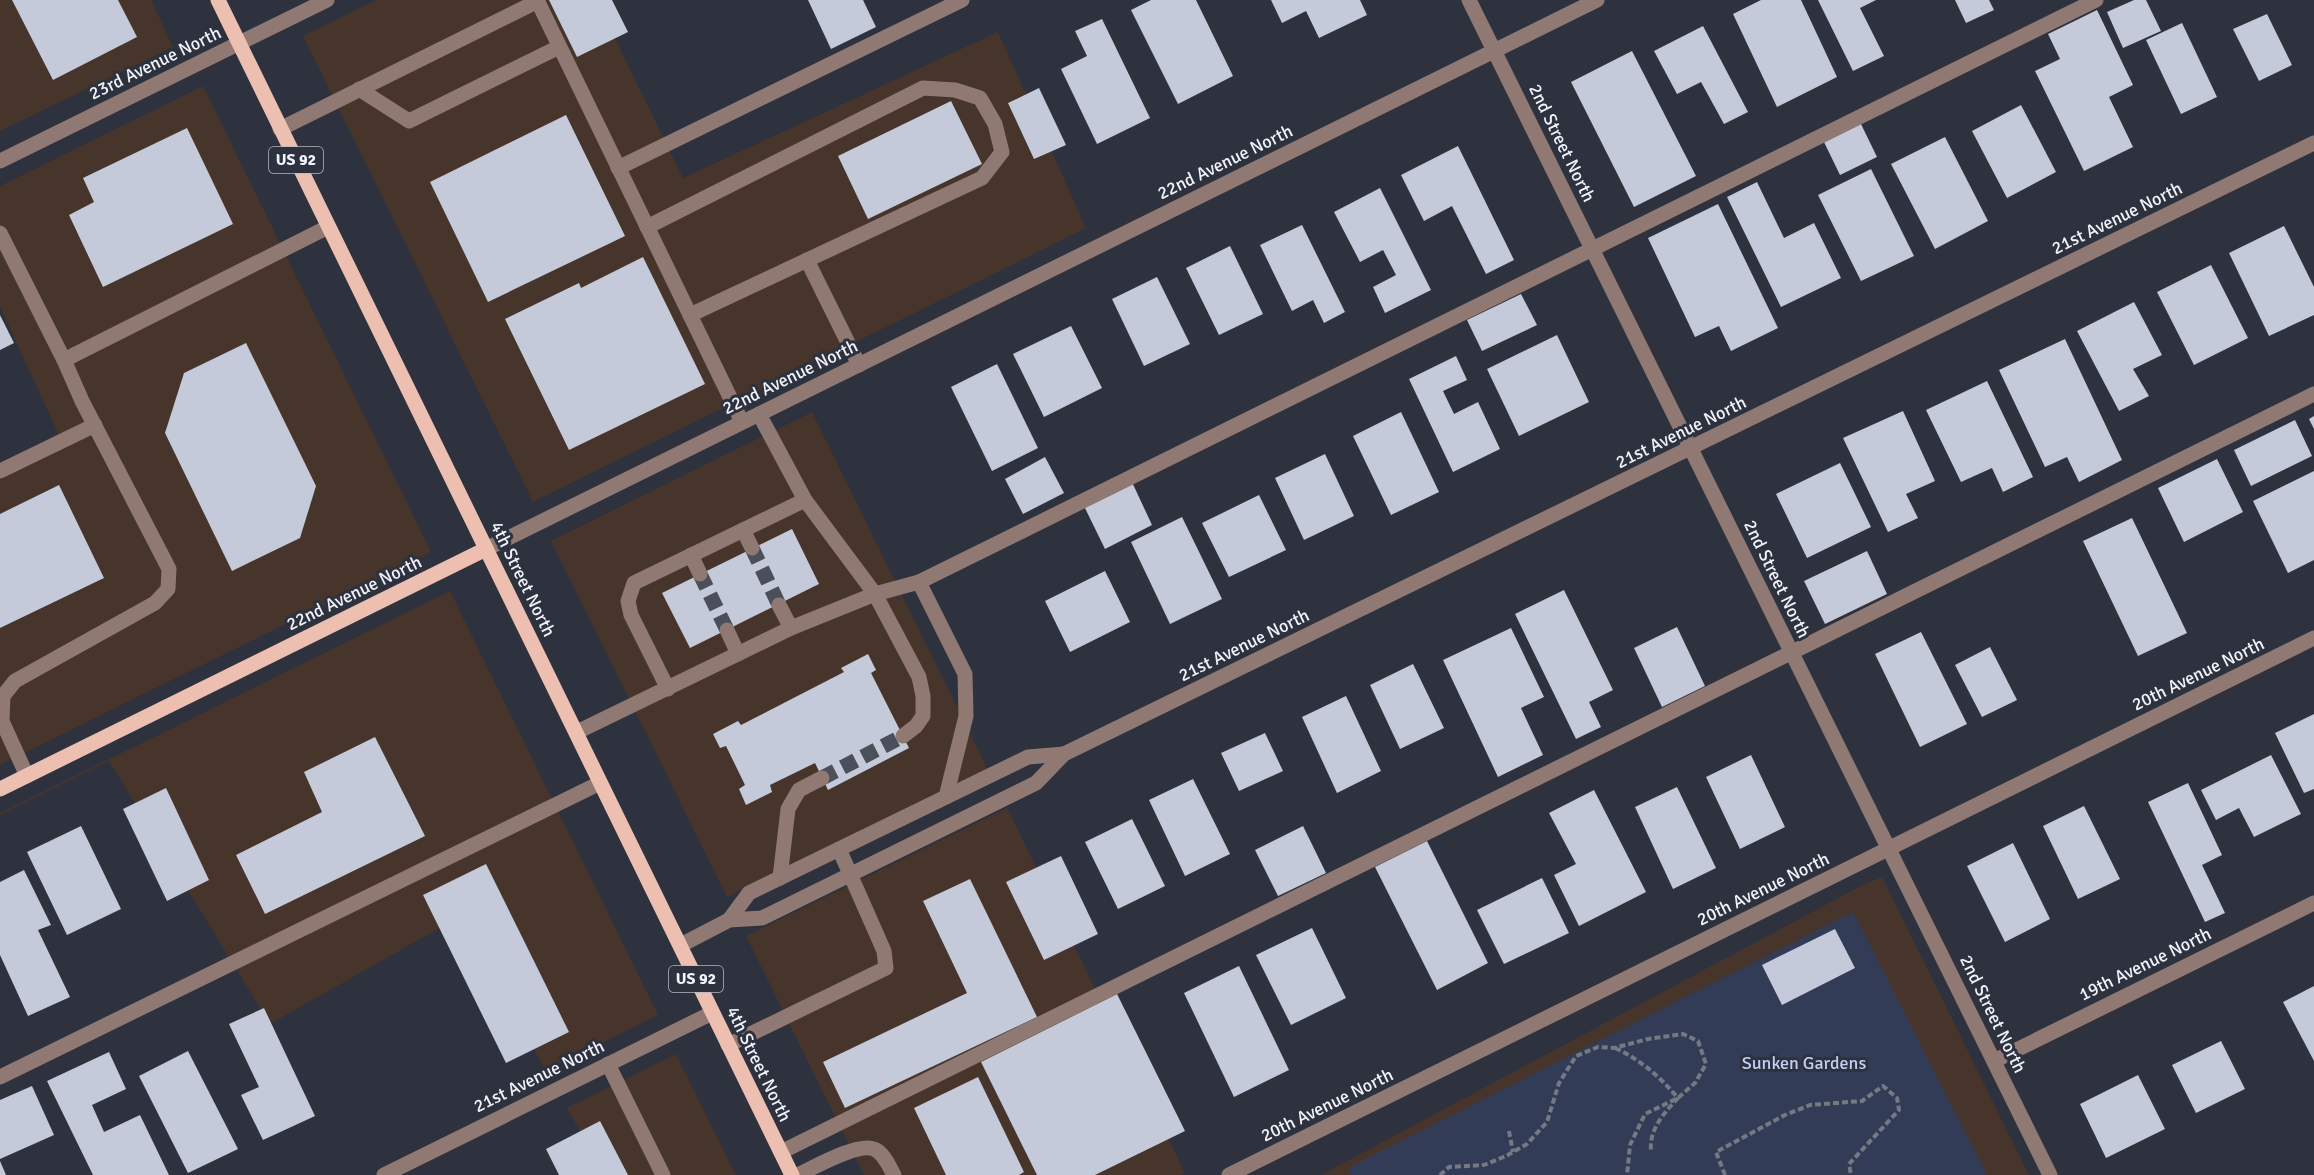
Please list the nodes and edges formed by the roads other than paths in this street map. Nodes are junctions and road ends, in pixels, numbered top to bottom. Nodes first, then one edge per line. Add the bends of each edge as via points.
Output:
1 (218, 0) edge
2 (327, 0) edge
3 (962, 0) edge
4 (1469, 0) edge
5 (1597, 0) edge
6 (2096, 0) edge
7 (537, 1) edge
8 (239, 44) junction
9 (559, 47) junction
10 (1494, 51) junction
11 (359, 89) junction
12 (280, 129) junction
13 (2314, 143) edge
14 (0, 161) edge
15 (618, 168) junction
16 (328, 227) junction
17 (647, 228) junction
18 (0, 233) edge
19 (1592, 249) junction
20 (807, 260) junction
21 (690, 315) junction
22 (64, 360) junction
23 (859, 365) junction
24 (2314, 394) edge
25 (759, 414) junction
26 (742, 423) junction
27 (95, 425) junction
28 (1691, 448) junction
29 (0, 471) edge
30 (805, 500) junction
31 (743, 530) junction
32 (752, 548) tunnel mouth
33 (486, 549) junction
34 (691, 555) junction
35 (700, 574) tunnel mouth
36 (919, 582) junction
37 (874, 594) junction
38 (779, 605) tunnel mouth
39 (791, 628) junction
40 (727, 630) tunnel mouth
41 (2314, 638) edge
42 (1792, 652) junction
43 (738, 654) junction
44 (668, 689) junction
45 (577, 732) junction
46 (903, 736) tunnel mouth
47 (1064, 754) junction
48 (27, 776) junction
49 (822, 778) tunnel mouth
50 (600, 783) junction
51 (0, 789) edge
52 (946, 797) junction
53 (839, 849) junction
54 (1888, 849) junction
55 (851, 874) junction
56 (780, 878) junction
57 (2314, 903) edge
58 (729, 920) junction
59 (681, 945) junction
60 (712, 1013) junction
61 (728, 1045) junction
62 (1994, 1061) junction
63 (608, 1064) junction
64 (0, 1077) edge
65 (781, 1152) junction
66 (384, 1175) edge
67 (663, 1175) edge
68 (792, 1175) edge
69 (798, 1175) edge
70 (894, 1175) edge
71 (1229, 1175) edge
72 (2050, 1175) edge

1 - 8 main road, 4th Street North / US 92
2 - 8 street, 23rd Avenue North
3 - 15 street
4 - 10 street, 2nd Street North
5 - 10 street, 22nd Avenue North
6 - 19 street
7 - 9 street
7 - 11 street
8 - 12 main road, 4th Street North / US 92
8 - 14 street, 23rd Avenue North
9 - 11 street via 409,121
9 - 15 street
10 - 19 street, 2nd Street North
10 - 23 street, 22nd Avenue North
11 - 12 street
12 - 16 main road, 4th Street North / US 92
13 - 28 street, 21st Avenue North
15 - 17 street
16 - 22 street
16 - 33 main road, 4th Street North / US 92
17 - 20 street via 923,88 956,90 980,98 995,124 1002,152 982,178
17 - 21 street
18 - 22 street
19 - 28 street, 2nd Street North
19 - 36 street
20 - 21 street
20 - 23 street
21 - 26 street
22 - 27 street
23 - 25 street, 22nd Avenue North
24 - 42 street
25 - 26 street, 22nd Avenue North
25 - 30 street
26 - 33 street, 22nd Avenue North
27 - 29 street
27 - 48 street via 169,569 168,589 155,603 15,681 3,696 2,721
28 - 42 street, 2nd Street North
28 - 47 street, 21st Avenue North
30 - 31 street
30 - 37 street
31 - 32 street
31 - 34 street
33 - 45 main road, 4th Street North / US 92
33 - 48 main road, 22nd Avenue North
34 - 35 street
34 - 44 street via 634,583 628,601 631,615
36 - 37 street
36 - 52 street via 965,674 966,716
37 - 39 street
37 - 46 street via 919,677 923,696 923,716
38 - 39 street
39 - 43 street
40 - 43 street
41 - 54 street, 20th Avenue North
42 - 54 street, 2nd Street North
42 - 65 street
43 - 44 street
44 - 45 street
45 - 50 main road, 4th Street North / US 92
47 - 52 street, 21st Avenue North via 1028,757
47 - 55 street, 21st Avenue North via 1036,783
48 - 51 main road, 22nd Avenue North
49 - 56 street via 799,790 788,809
50 - 59 main road, 4th Street North / US 92
50 - 64 street
52 - 53 street, 21st Avenue North
53 - 55 street
53 - 56 street, 21st Avenue North
54 - 62 street, 2nd Street North
54 - 71 street, 20th Avenue North
55 - 58 street, 21st Avenue North via 762,918
55 - 61 street via 884,951 886,968
56 - 58 street, 21st Avenue North via 749,893
57 - 62 street, 19th Avenue North
58 - 59 street, 21st Avenue North
59 - 60 main road, 4th Street North / US 92
60 - 61 main road, 4th Street North / US 92
60 - 63 street, 21st Avenue North
61 - 65 main road, 4th Street North / US 92
62 - 72 street, 2nd Street North
63 - 66 street, 21st Avenue North
63 - 67 street
65 - 68 main road, 4th Street North / US 92
69 - 70 street via 853,1150 867,1148 879,1152

